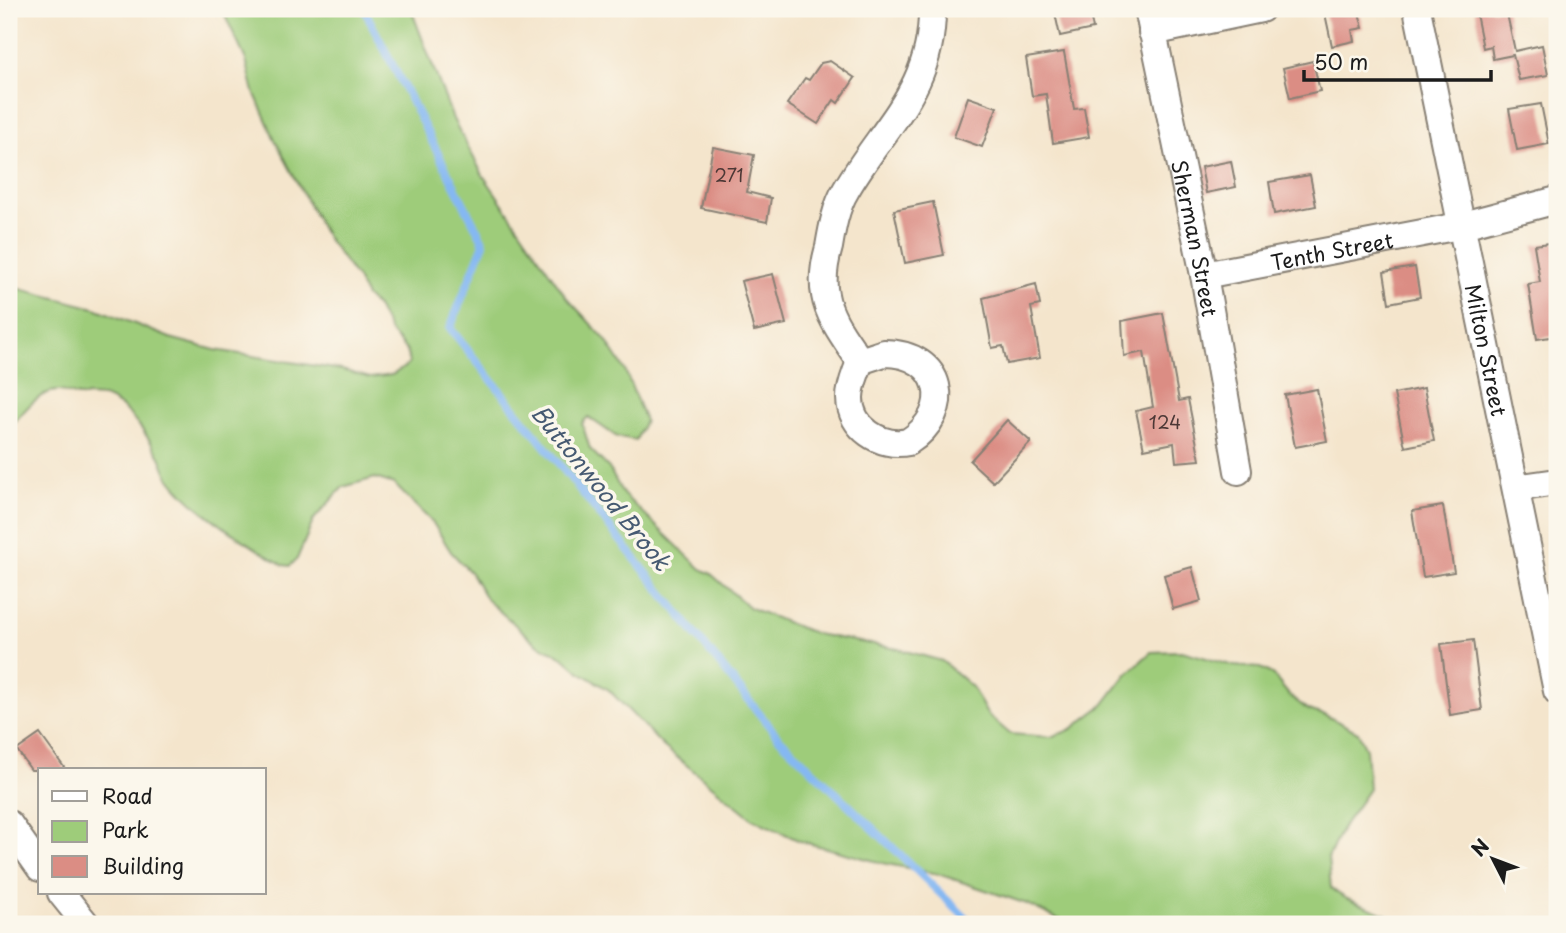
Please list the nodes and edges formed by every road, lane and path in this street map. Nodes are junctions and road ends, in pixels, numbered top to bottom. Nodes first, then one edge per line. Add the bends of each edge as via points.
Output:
1 (932, 9) edge
2 (1261, 9) edge
3 (1417, 9) edge
4 (1150, 20) edge
5 (1557, 200) edge
6 (1459, 226) junction
7 (1204, 275) junction
8 (860, 361) dead end
9 (1238, 471) dead end
10 (1557, 482) edge
11 (1516, 488) junction
12 (1557, 691) edge
13 (9, 824) edge
14 (38, 865) edge
15 (62, 894) edge
16 (86, 924) edge

1 - 8 street via 920,74 887,133 844,192 827,254 825,295 833,318
2 - 4 street
3 - 6 street, Milton Street
4 - 7 street, Sherman Street
5 - 6 street, Tenth Street
6 - 7 street, Tenth Street
6 - 11 street, Milton Street
7 - 9 street, Sherman Street
10 - 11 street
11 - 12 street, Milton Street
13 - 14 street
15 - 16 street

